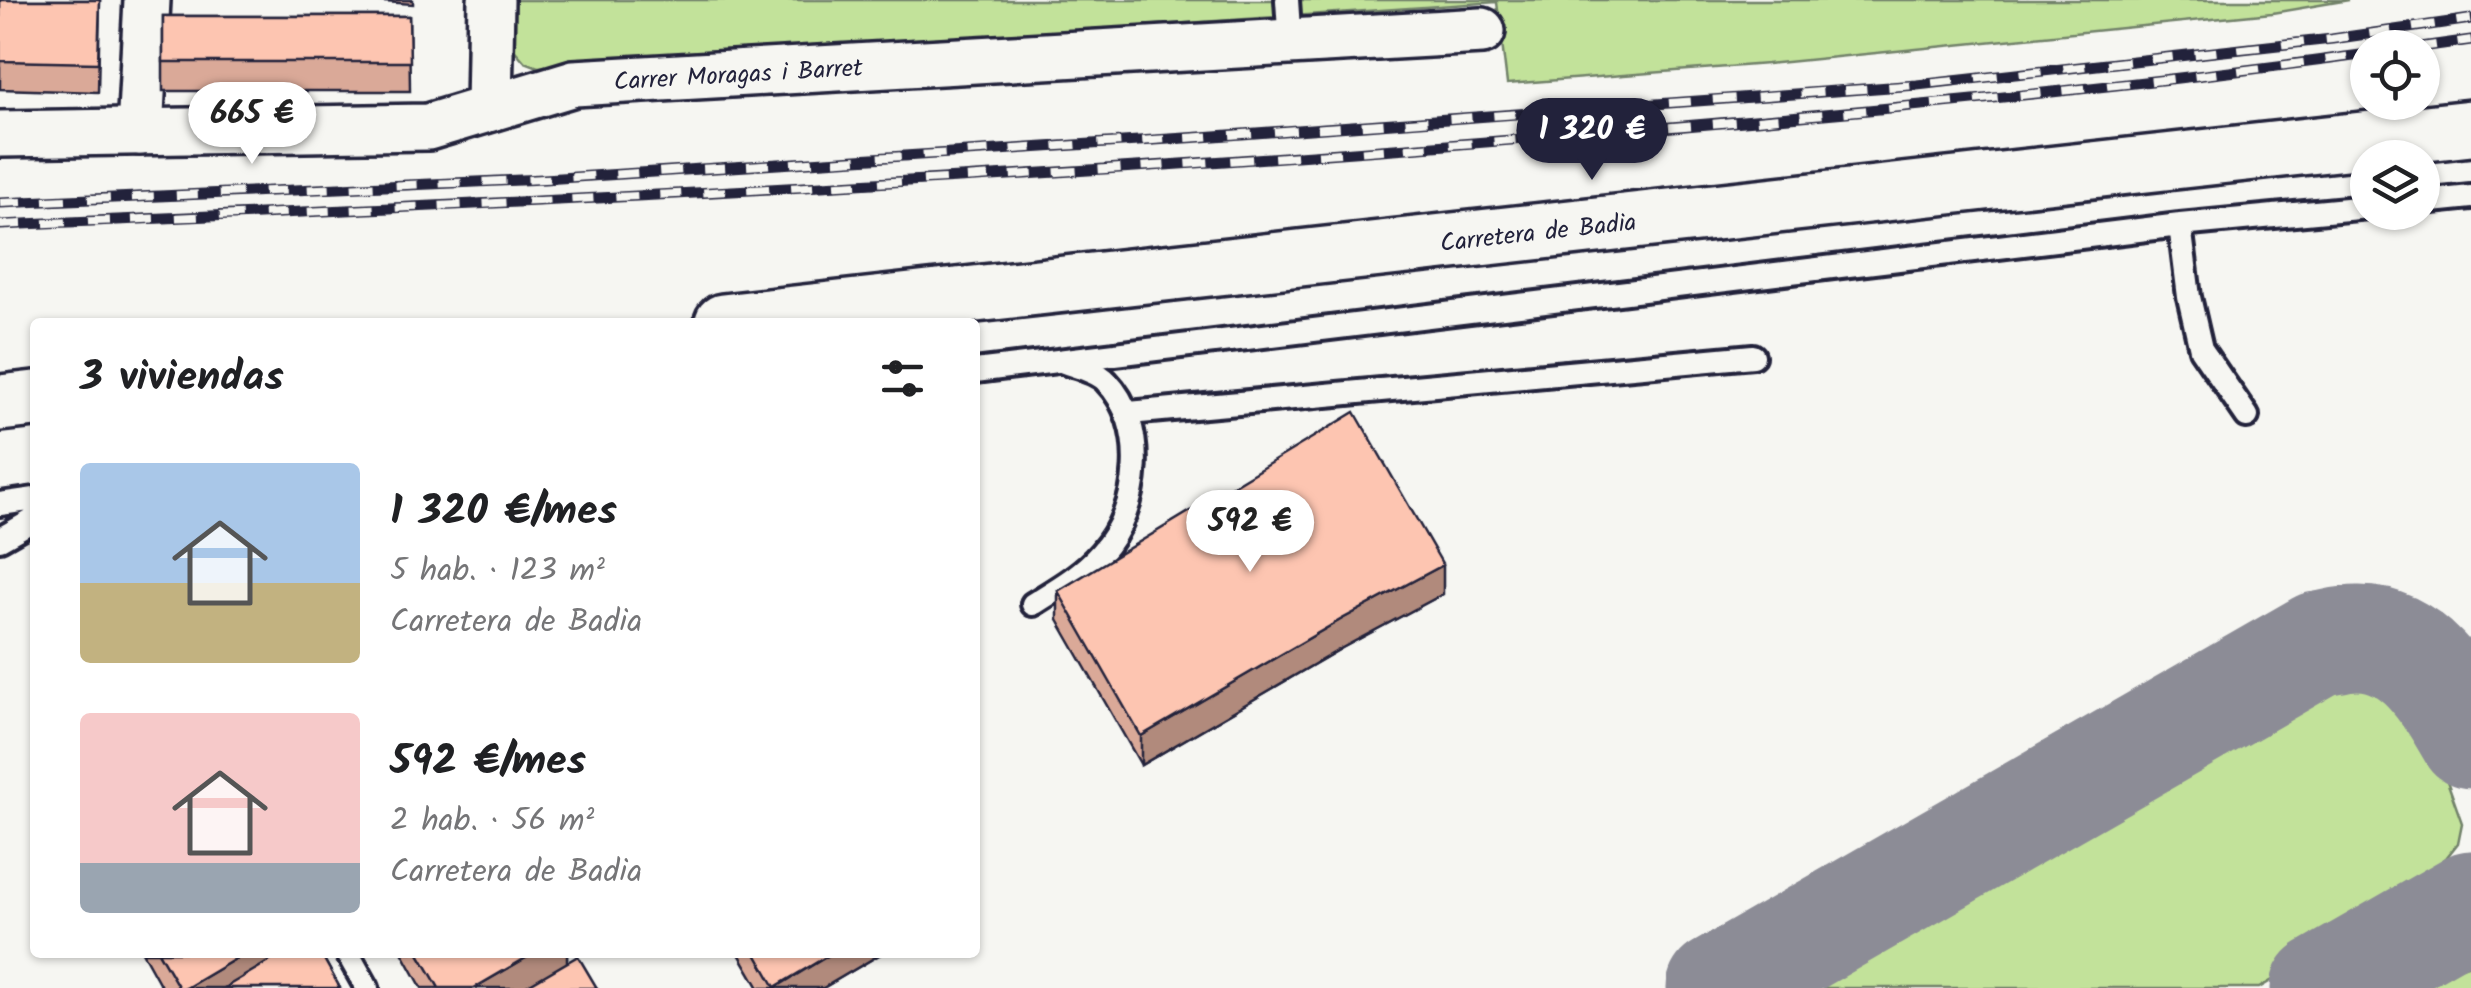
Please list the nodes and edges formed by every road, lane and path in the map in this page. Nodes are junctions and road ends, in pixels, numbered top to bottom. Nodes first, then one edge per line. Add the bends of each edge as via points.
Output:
1 (146, 0) edge
2 (491, 0) edge
3 (1287, 0) edge
4 (1482, 31) dead end
5 (1290, 45) junction
6 (488, 107) junction
7 (2471, 128) edge
8 (140, 132) junction
9 (0, 134) edge
10 (2471, 197) edge
11 (2440, 200) edge
12 (2350, 209) edge
13 (2180, 225) junction
14 (759, 318) edge
15 (1753, 356) dead end
16 (1060, 361) junction
17 (980, 370) edge
18 (30, 400) edge
19 (0, 403) edge
20 (1129, 413) junction
21 (2246, 416) dead end
22 (30, 501) edge
23 (0, 504) edge
24 (30, 522) edge
25 (0, 539) edge
26 (1033, 604) dead end
27 (350, 958) edge
28 (367, 988) edge

1 - 8 street
2 - 6 street
3 - 5 lane
4 - 5 street, Carrer Moragas i Barret
5 - 6 street, Carrer Moragas i Barret via 574,84
6 - 8 street, Carrer Moragas i Barret via 428,126
7 - 14 street, Carretera de Badia
8 - 9 street, Carrer Moragas i Barret
10 - 11 lane
12 - 13 lane
13 - 16 lane
13 - 21 lane via 2201,349
15 - 20 lane
16 - 17 lane
16 - 20 lane via 1104,378
18 - 19 street
20 - 26 lane via 1136,467 1125,515 1103,552
22 - 23 lane
24 - 25 lane
27 - 28 lane

